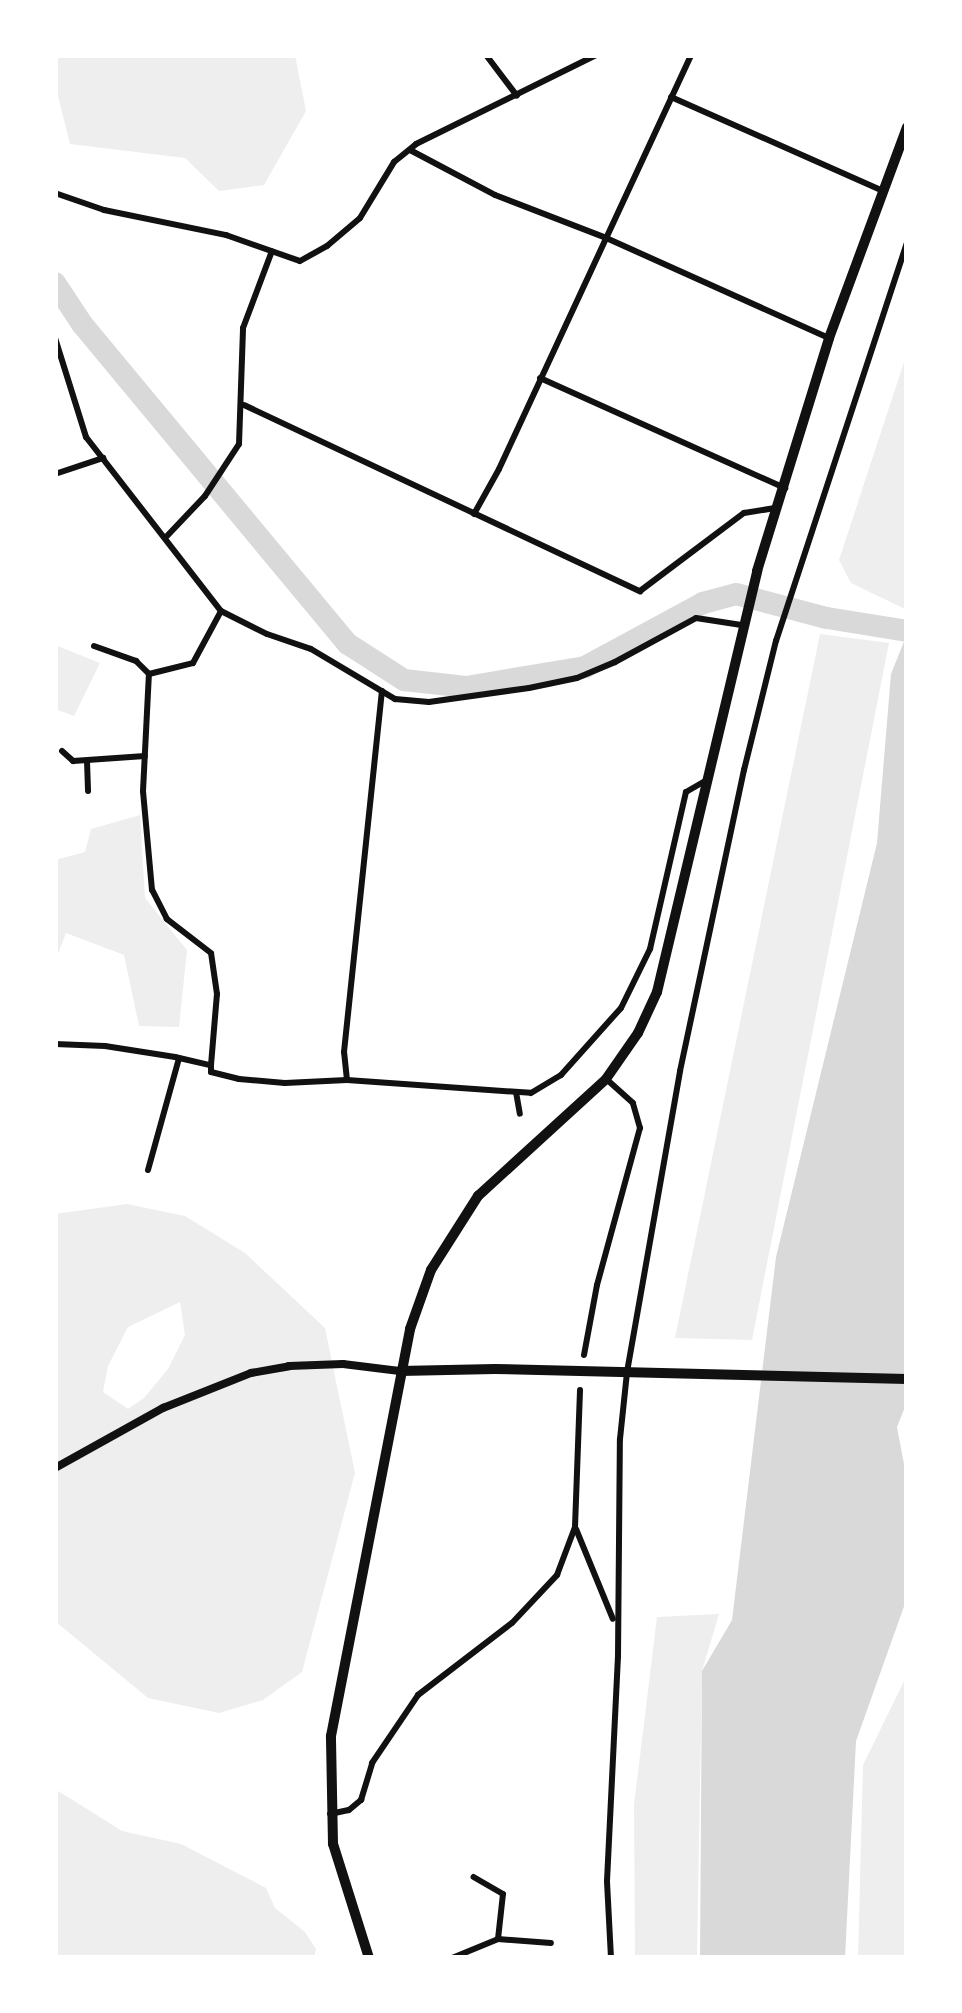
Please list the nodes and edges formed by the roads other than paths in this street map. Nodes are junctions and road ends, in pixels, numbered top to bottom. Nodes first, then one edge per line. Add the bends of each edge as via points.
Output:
1 (486, 55) edge
2 (596, 55) edge
3 (691, 55) edge
4 (517, 96) junction
5 (671, 97) junction
6 (907, 127) edge
7 (410, 150) junction
8 (884, 190) junction
9 (55, 192) edge
10 (604, 237) junction
11 (907, 243) edge
12 (272, 252) junction
13 (55, 338) edge
14 (829, 338) junction
15 (540, 378) junction
16 (244, 406) junction
17 (103, 458) junction
18 (55, 474) edge
19 (785, 488) junction
20 (779, 508) junction
21 (474, 514) junction
22 (167, 536) junction
23 (222, 610) junction
24 (741, 625) junction
25 (94, 646) dead end
26 (149, 674) junction
27 (382, 691) junction
28 (62, 751) dead end
29 (144, 756) junction
30 (88, 761) junction
31 (704, 782) junction
32 (88, 791) dead end
33 (55, 1044) edge
34 (179, 1058) junction
35 (211, 1065) junction
36 (606, 1079) junction
37 (347, 1080) junction
38 (516, 1092) junction
39 (520, 1114) dead end
40 (148, 1170) dead end
41 (584, 1355) dead end
42 (400, 1370) junction
43 (627, 1372) junction
44 (907, 1379) edge
45 (580, 1390) dead end
46 (55, 1468) edge
47 (575, 1527) junction
48 (615, 1625) junction
49 (330, 1814) junction
50 (473, 1878) dead end
51 (498, 1939) junction
52 (551, 1943) dead end
53 (370, 1958) edge
54 (452, 1958) edge
55 (611, 1958) edge

1 - 4 street
2 - 4 street
3 - 5 street
4 - 7 street
5 - 8 street
5 - 10 street
6 - 8 main road
7 - 10 street via 495,194
7 - 12 street via 394,162 360,218 327,246 300,260
8 - 14 main road
9 - 12 street
10 - 14 street
10 - 15 street
11 - 43 street via 782,620 744,770 680,1071
12 - 16 street via 242,328
13 - 17 street via 79,425
14 - 19 main road
15 - 19 street
15 - 21 street
16 - 21 street
16 - 22 street via 240,444
17 - 18 street
17 - 22 street
19 - 20 main road
20 - 21 street via 744,513 640,591
20 - 24 main road
22 - 23 street
23 - 26 street via 193,662
23 - 27 street via 311,649
24 - 27 street via 696,618 577,678 530,688 429,702
24 - 31 main road
25 - 26 street via 136,661
26 - 29 street
27 - 37 street via 344,1052
28 - 30 street via 73,761
29 - 30 street
29 - 35 street via 152,890 167,919 211,953 217,994
30 - 32 street
31 - 36 main road via 657,992
31 - 38 street via 686,792 650,949 621,1008 561,1075 531,1094
33 - 34 street
34 - 35 street
34 - 40 street
35 - 37 street via 211,1072 239,1080
36 - 41 street via 633,1103 640,1128
36 - 42 main road via 478,1196 431,1270
37 - 38 street
38 - 39 street
42 - 43 main road
42 - 46 street via 343,1364 251,1373 163,1408
42 - 49 main road via 331,1736
43 - 44 main road
43 - 48 street
45 - 47 street
47 - 48 street
47 - 49 street via 557,1575 534,1602 418,1695 372,1762 361,1800
48 - 55 street
49 - 53 main road via 341,1876
50 - 51 street via 504,1894
51 - 52 street
51 - 54 street

